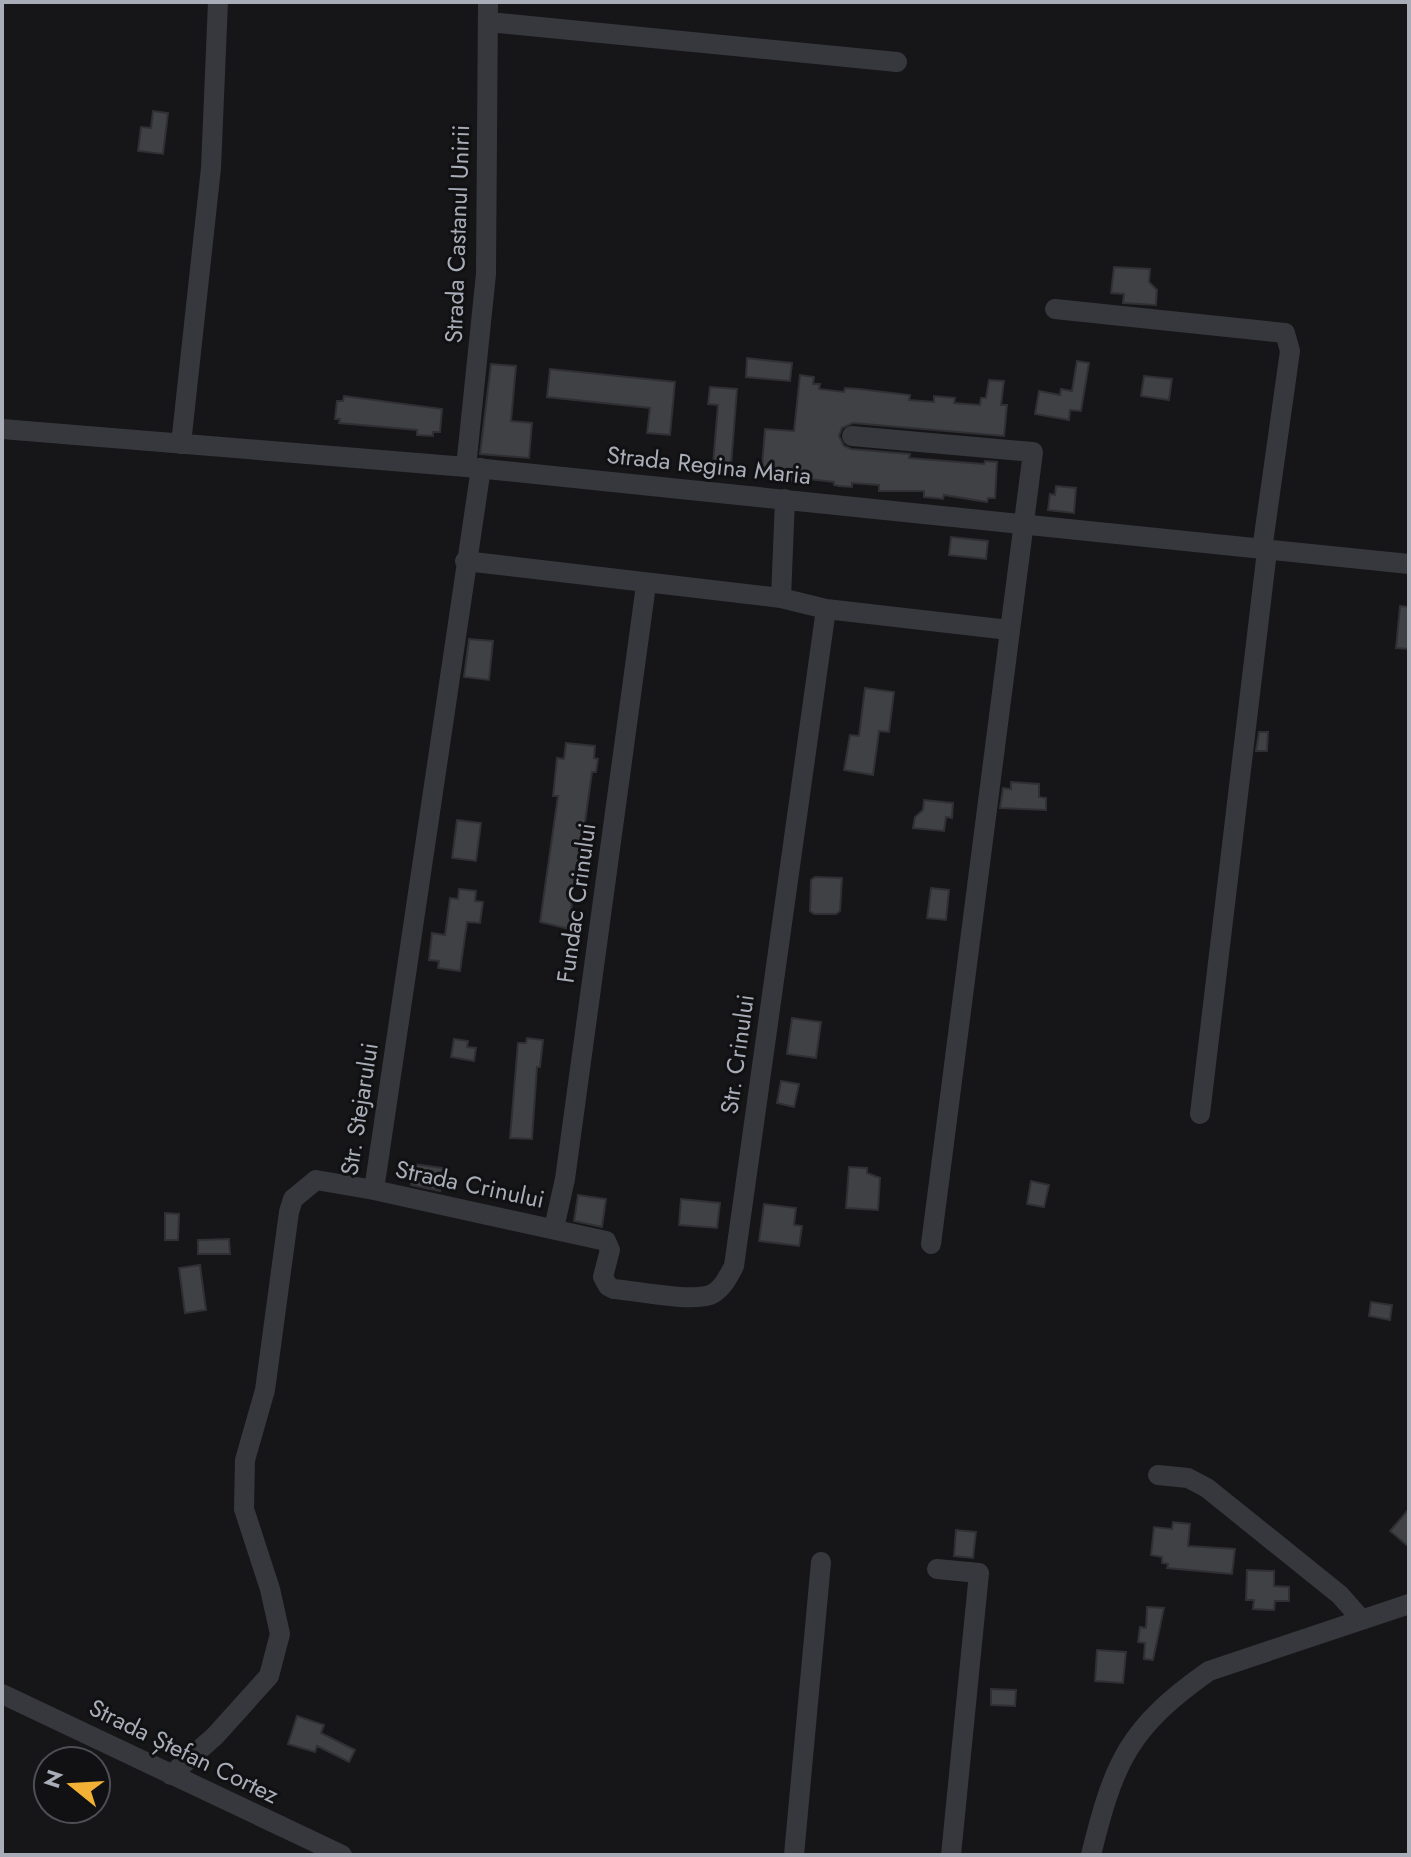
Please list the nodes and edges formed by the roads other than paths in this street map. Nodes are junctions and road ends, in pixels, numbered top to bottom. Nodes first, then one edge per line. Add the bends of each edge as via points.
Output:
1 (218, 2) edge
2 (488, 2) edge
3 (488, 25) junction
4 (897, 62) dead end
5 (1055, 309) dead end
6 (2, 429) edge
7 (852, 436) dead end
8 (181, 444) junction
9 (473, 467) junction
10 (785, 499) junction
11 (1025, 525) junction
12 (1264, 551) junction
13 (465, 561) junction
14 (1409, 564) edge
15 (646, 585) junction
16 (781, 598) junction
17 (826, 609) junction
18 (1009, 630) junction
19 (1200, 1114) dead end
20 (374, 1190) junction
21 (554, 1228) junction
22 (931, 1244) dead end
23 (1158, 1475) dead end
24 (821, 1562) dead end
25 (937, 1569) dead end
26 (1409, 1604) edge
27 (1362, 1620) junction
28 (2, 1694) edge
29 (171, 1775) junction
30 (342, 1855) edge
31 (794, 1855) edge
32 (951, 1855) edge
33 (1091, 1855) edge

1 - 8 street via 211,168
2 - 3 street, Strada Castanul Unirii
3 - 4 street
3 - 9 street, Strada Castanul Unirii via 486,274
5 - 12 street via 1285,333 1290,351
6 - 8 street, Strada Regina Maria
7 - 11 street via 1033,452
8 - 9 street, Strada Regina Maria
9 - 10 street, Strada Regina Maria
9 - 13 street, Str. Stejarului
10 - 11 street, Strada Regina Maria
10 - 16 street
11 - 12 street, Strada Regina Maria
11 - 18 street
12 - 14 street, Strada Regina Maria
12 - 19 street
13 - 15 street
13 - 20 street, Str. Stejarului
15 - 16 street
15 - 21 street, Fundac Crinului
16 - 17 street
17 - 18 street
17 - 21 street, Str. Crinului via 734,1266 725,1283 709,1295 614,1289 603,1277 610,1250 606,1241
18 - 22 street
20 - 21 street, Strada Crinului
20 - 29 street, Str. Stejarului via 316,1180 293,1199 265,1390 245,1460 244,1509 280,1634 269,1676
23 - 27 street via 1188,1478 1207,1488 1340,1595
24 - 31 street
25 - 32 street via 979,1573
26 - 27 street
27 - 33 street via 1209,1671 1156,1713 1130,1744 1109,1784
28 - 29 street, Strada Ștefan Cortez
29 - 30 street, Strada Ștefan Cortez

